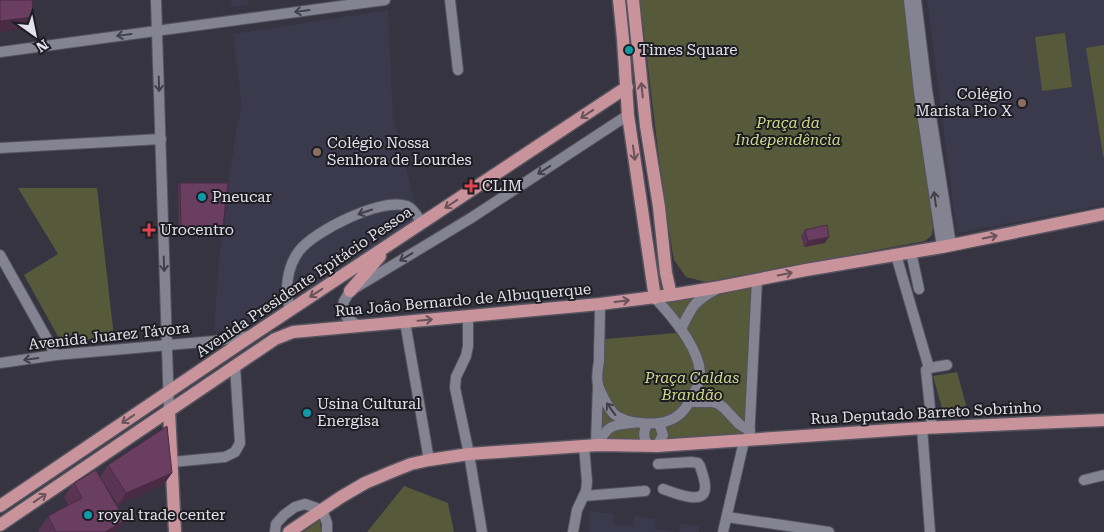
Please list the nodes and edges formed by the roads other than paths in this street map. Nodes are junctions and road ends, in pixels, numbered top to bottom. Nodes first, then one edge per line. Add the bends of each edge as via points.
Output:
1 (156, 0) edge
2 (385, 0) edge
3 (450, 0) edge
4 (619, 0) edge
5 (633, 0) edge
6 (909, 0) edge
7 (916, 0) edge
8 (157, 31) junction
9 (0, 52) edge
10 (458, 70) dead end
11 (627, 87) junction
12 (628, 115) junction
13 (161, 139) junction
14 (0, 148) edge
15 (1104, 214) edge
16 (422, 223) junction
17 (390, 244) junction
18 (947, 246) junction
19 (911, 252) junction
20 (0, 255) edge
21 (896, 255) junction
22 (757, 280) junction
23 (720, 287) junction
24 (919, 288) dead end
25 (350, 291) junction
26 (671, 295) junction
27 (655, 298) junction
28 (600, 304) junction
29 (290, 310) junction
30 (468, 317) junction
31 (406, 322) junction
32 (359, 326) junction
33 (681, 329) junction
34 (251, 336) junction
35 (275, 339) joint
36 (167, 346) junction
37 (56, 356) junction
38 (0, 363) edge
39 (947, 365) dead end
40 (235, 366) junction
41 (930, 368) junction
42 (598, 384) junction
43 (169, 392) junction
44 (690, 402) junction
45 (169, 411) junction
46 (1104, 420) edge
47 (641, 423) junction
48 (659, 424) junction
49 (927, 428) junction
50 (748, 437) junction
51 (593, 445) junction
52 (653, 446) junction
53 (469, 454) junction
54 (429, 456) junction
55 (172, 462) junction
56 (658, 464) dead end
57 (1104, 475) edge
58 (1084, 480) dead end
59 (663, 489) dead end
60 (645, 491) dead end
61 (584, 496) junction
62 (0, 506) edge
63 (322, 510) junction
64 (727, 517) junction
65 (0, 525) edge
66 (175, 532) edge
67 (275, 532) edge
68 (289, 532) edge
69 (327, 532) edge
70 (482, 532) edge
71 (573, 532) edge
72 (723, 532) edge
73 (829, 532) edge
74 (930, 532) edge

1 - 8 street
2 -> 8 street
3 - 10 street
4 - 11 main road
26 -> 5 main road via 646,126
18 -> 6 street via 919,92
7 - 18 street
8 -> 9 street
8 -> 13 street
11 - 12 main road
11 -> 16 main road, Avenida Presidente Epitácio Pessoa
12 -> 25 street via 471,218
12 -> 27 main road
13 - 14 street
13 -> 36 street
18 -> 15 main road
16 - 17 main road, Avenida Presidente Epitácio Pessoa
16 -> 29 street via 408,206 392,205 329,227 313,238 294,262 287,291
17 - 25 main road
17 -> 29 main road, Avenida Presidente Epitácio Pessoa
18 - 19 main road
19 - 21 main road
19 - 24 street
20 - 37 street
22 -> 21 main road
21 - 41 street
22 - 23 main road
22 - 50 street
23 - 26 main road
23 - 33 street via 697,301
25 - 32 street via 342,310 348,320
26 - 27 main road
28 -> 27 main road, Rua João Bernardo de Albuquerque
27 - 33 street
28 - 30 main road, Rua João Bernardo de Albuquerque
28 - 42 street
29 - 34 main road, Avenida Presidente Epitácio Pessoa
31 -> 30 main road, Rua João Bernardo de Albuquerque
30 - 53 street via 468,346 455,388
31 - 32 main road, Rua João Bernardo de Albuquerque
31 - 54 street
32 - 35 main road, Rua João Bernardo de Albuquerque via 293,332
33 - 44 street via 700,371 700,382
34 - 36 street, Avenida Juarez Távora
34 - 43 main road, Avenida Presidente Epitácio Pessoa
35 - 40 main road, Avenida Presidente Epitácio Pessoa
36 - 37 street, Avenida Juarez Távora
36 - 43 street
37 -> 38 street, Avenida Juarez Távora
39 - 41 street
40 - 45 main road, Avenida Presidente Epitácio Pessoa
40 - 55 street via 240,444 236,452 225,457
41 - 49 street via 926,374 932,418
47 -> 42 street via 613,413
42 - 51 street
43 - 45 street
43 -> 62 main road, Avenida Presidente Epitácio Pessoa
44 - 48 street via 678,416
44 - 50 street via 718,404
45 - 55 main road
65 -> 45 main road, Avenida Presidente Epitácio Pessoa
46 - 49 main road, Rua Deputado Barreto Sobrinho
47 - 48 street
47 - 51 street via 610,428
47 - 52 street via 643,436
48 - 52 street via 663,435
49 - 50 main road, Rua Deputado Barreto Sobrinho
49 - 74 street
50 - 52 main road
50 - 64 street
51 - 52 main road
51 - 53 main road
51 - 61 street
53 - 54 main road
53 - 70 street
54 - 63 main road via 365,483
55 - 66 main road
56 - 59 street via 698,463 706,490 700,497
57 - 58 street
60 - 61 street
61 - 71 street via 577,510
63 - 67 street via 306,504 295,507 284,514 276,524
63 - 68 main road
63 - 69 street
64 - 72 street
64 - 73 street

